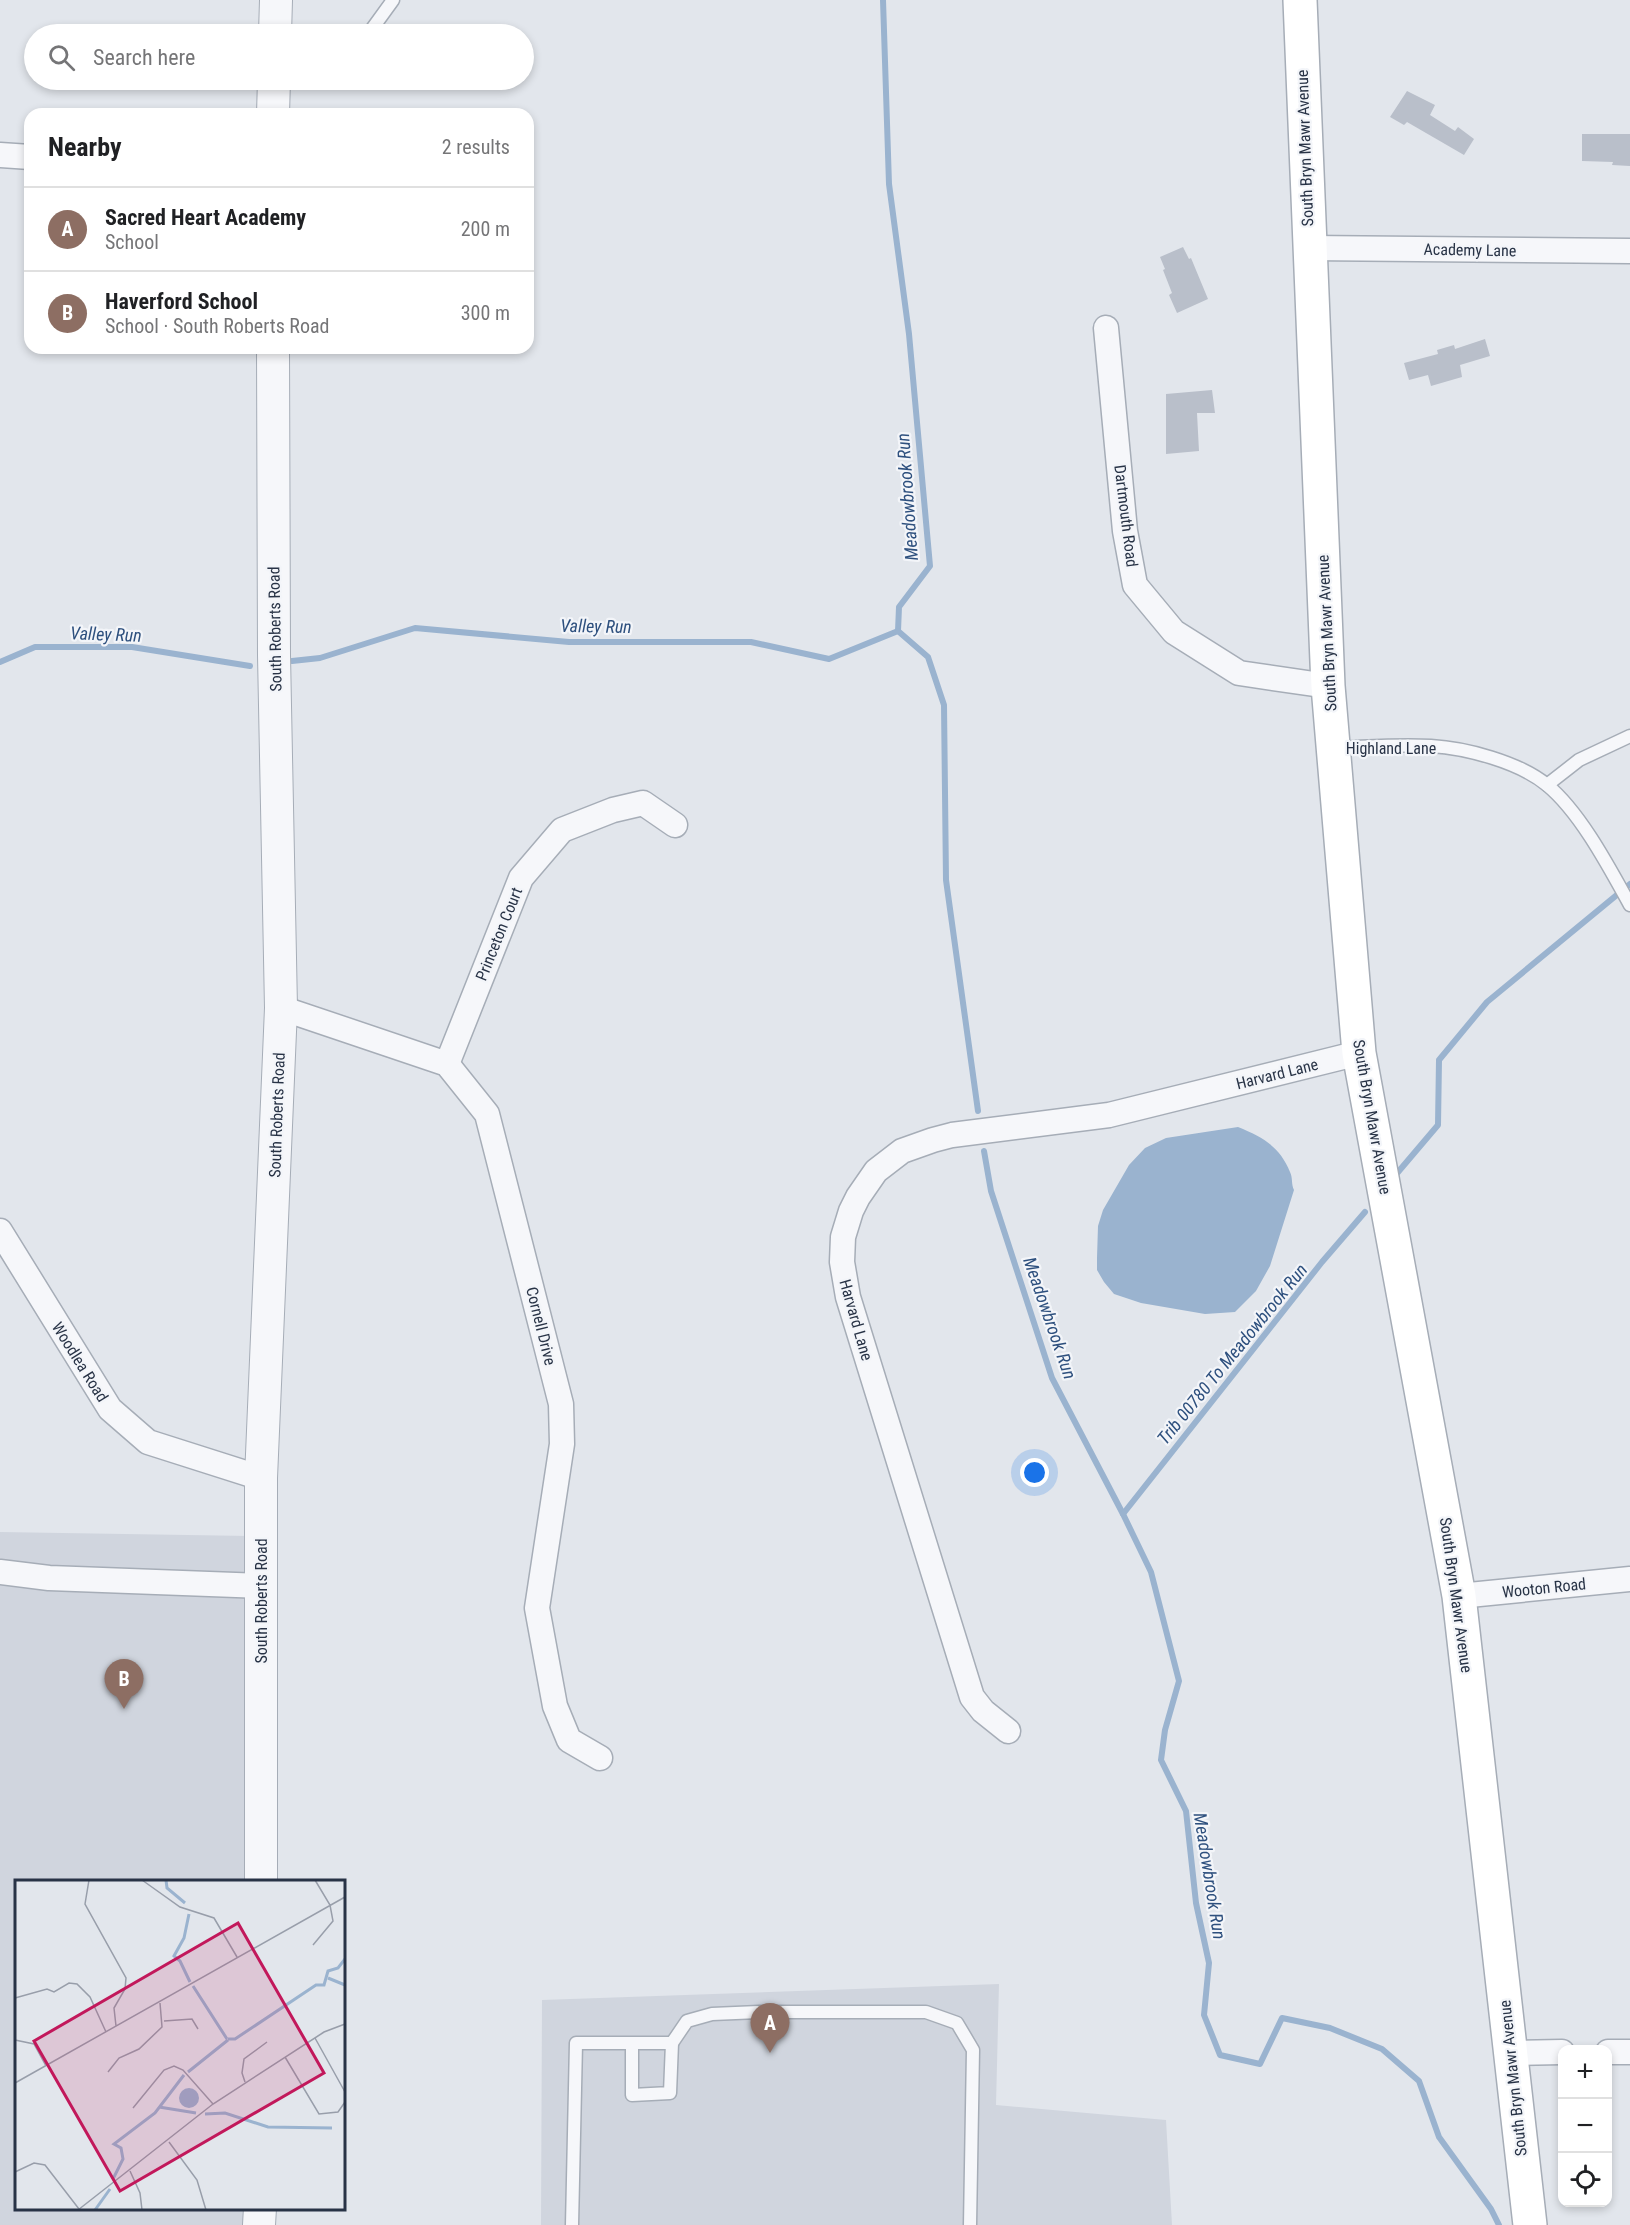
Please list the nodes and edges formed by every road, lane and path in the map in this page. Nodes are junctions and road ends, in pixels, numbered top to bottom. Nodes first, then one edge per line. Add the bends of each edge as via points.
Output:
1 (276, 0) edge
2 (393, 0) edge
3 (1300, 0) edge
4 (275, 24) edge
5 (376, 24) edge
6 (274, 90) edge
7 (273, 108) edge
8 (0, 155) edge
9 (24, 156) edge
10 (1309, 248) junction
11 (1630, 251) edge
12 (1106, 328) dead end
13 (273, 354) edge
14 (1328, 686) junction
15 (1630, 736) edge
16 (1333, 747) junction
17 (1547, 785) junction
18 (675, 825) dead end
19 (1630, 905) edge
20 (281, 1008) junction
21 (1359, 1053) junction
22 (447, 1064) junction
23 (0, 1231) edge
24 (261, 1478) junction
25 (0, 1572) edge
26 (1630, 1579) edge
27 (261, 1586) junction
28 (1459, 1596) junction
29 (1008, 1731) dead end
30 (600, 1758) dead end
31 (261, 1880) edge
32 (632, 2043) junction
33 (672, 2043) junction
34 (1558, 2052) edge
35 (1612, 2052) edge
36 (1630, 2052) edge
37 (1510, 2053) junction
38 (572, 2225) edge
39 (970, 2225) edge
40 (1530, 2225) edge

1 - 4 street
2 - 5 lane
3 - 10 main road, South Bryn Mawr Avenue
6 - 7 street
8 - 9 street
10 - 11 street, Academy Lane
10 - 14 main road, South Bryn Mawr Avenue
12 - 14 street, Dartmouth Road via 1125,531 1135,585 1174,632 1239,673
13 - 20 street, South Roberts Road
14 - 16 main road, South Bryn Mawr Avenue
15 - 17 lane via 1579,760
16 - 17 lane, Highland Lane via 1431,746 1470,751 1524,771
16 - 21 main road, South Bryn Mawr Avenue
17 - 19 lane, Highland Lane via 1575,815
18 - 22 street, Princeton Court via 643,803 562,830 521,878
20 - 22 street
20 - 24 street, South Roberts Road
21 - 28 main road, South Bryn Mawr Avenue
21 - 29 street, Harvard Lane via 1109,1115 933,1140 885,1162 858,1197 843,1237 842,1262 848,1297 972,1697
22 - 30 street, Cornell Drive via 487,1114 561,1404 562,1444 537,1608 555,1706 569,1740
23 - 24 street, Woodlea Road via 110,1409 148,1442
24 - 27 street, South Roberts Road
25 - 27 street via 49,1578
26 - 28 street, Wooton Road
27 - 31 street, South Roberts Road
28 - 37 main road, South Bryn Mawr Avenue
32 - 33 lane
32 - 33 lane via 632,2095 670,2093
32 - 38 lane via 576,2043
33 - 39 lane via 687,2021 712,2014 926,2012 957,2023 972,2050
34 - 37 street
35 - 36 street
37 - 40 main road, South Bryn Mawr Avenue

